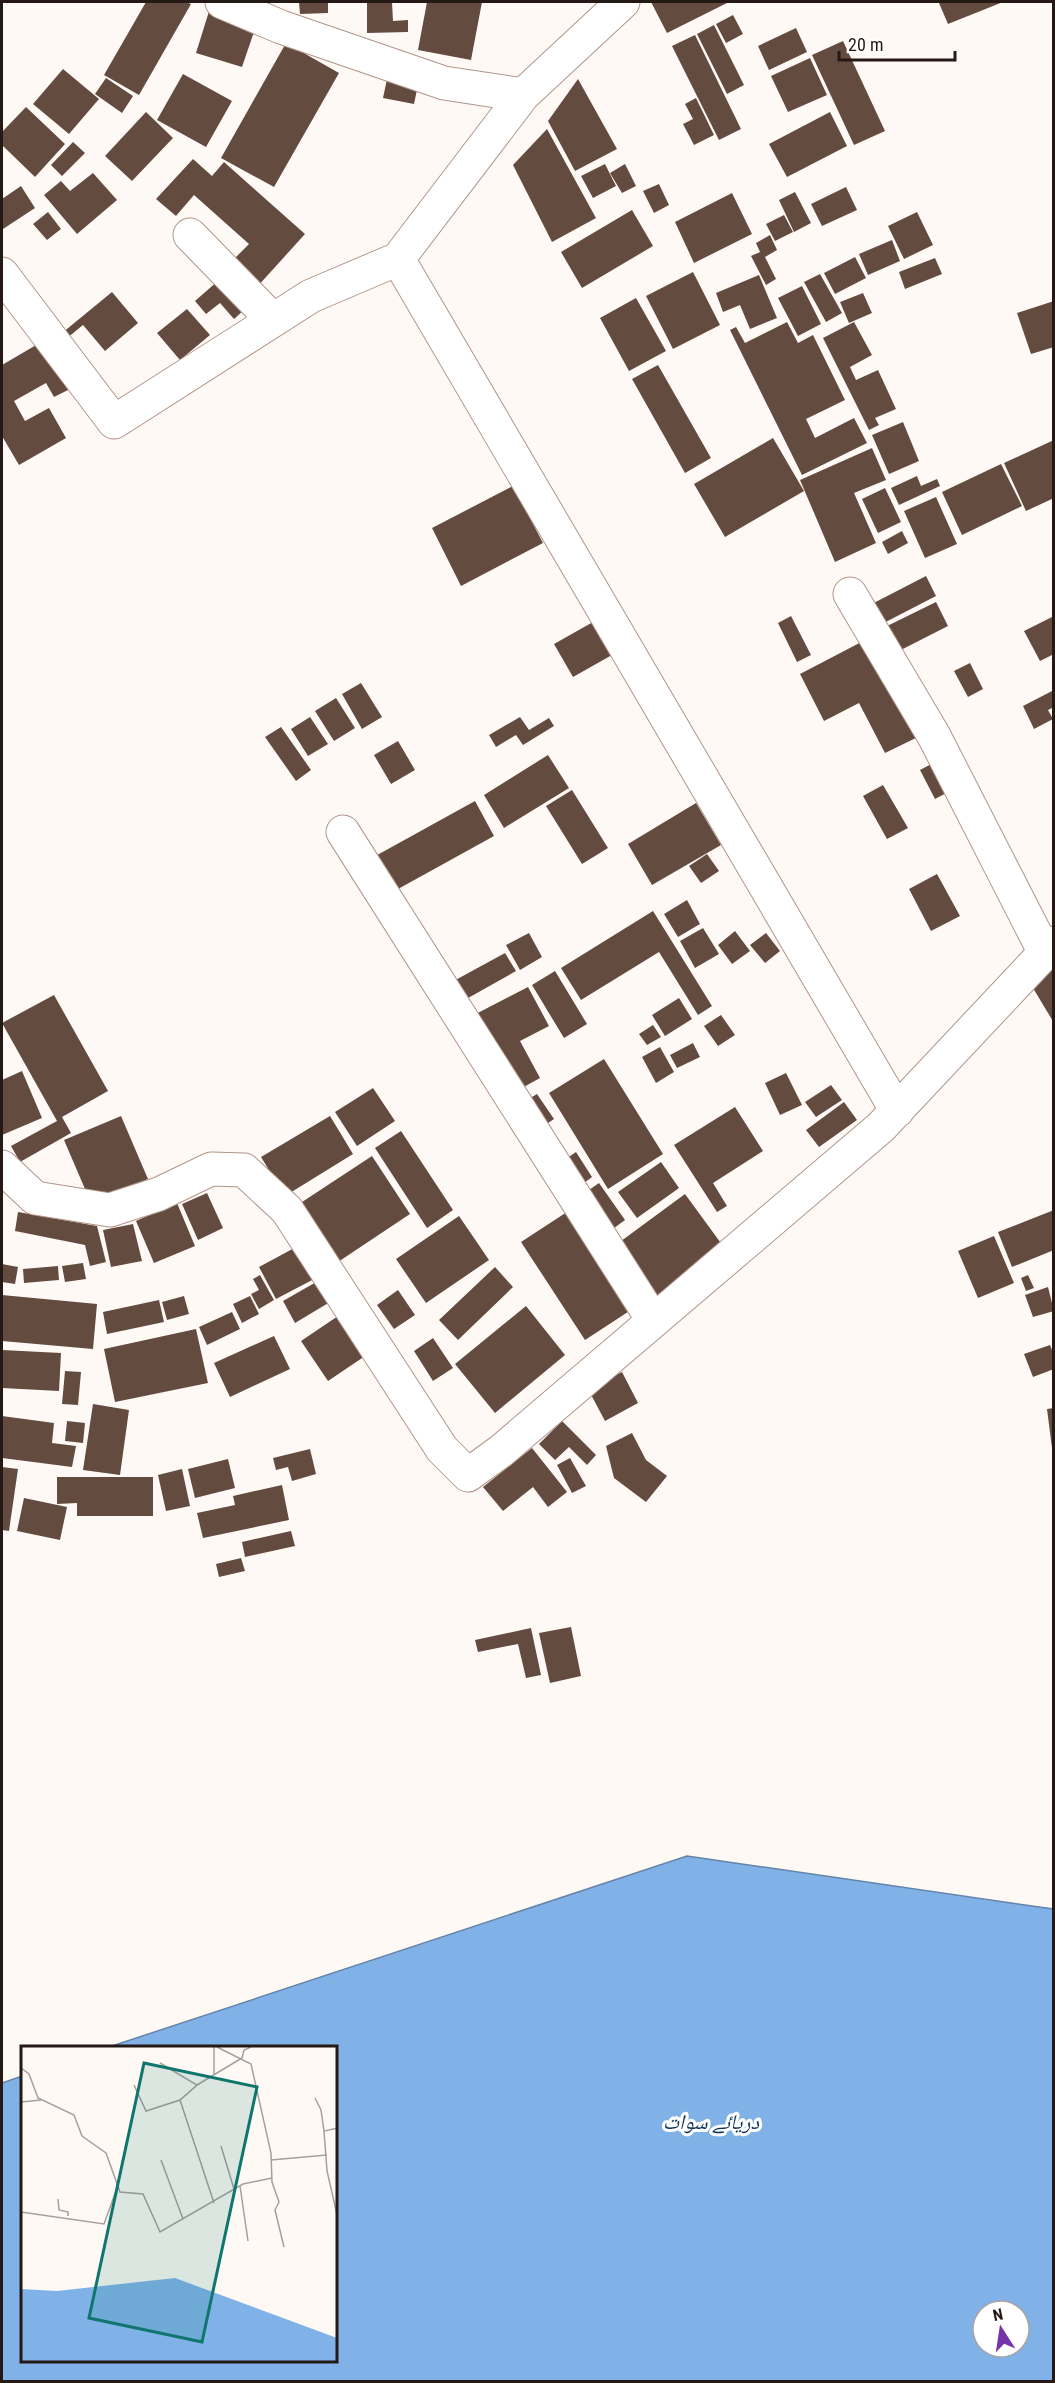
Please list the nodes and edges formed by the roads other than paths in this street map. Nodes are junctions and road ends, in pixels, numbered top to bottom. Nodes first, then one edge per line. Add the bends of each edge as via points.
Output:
1 (222, 2) edge
2 (623, 2) edge
3 (523, 95) junction
4 (190, 235) dead end
5 (398, 259) junction
6 (2, 274) edge
7 (273, 320) junction
8 (850, 594) dead end
9 (343, 832) dead end
10 (1049, 947) edge
11 (897, 1111) junction
12 (2, 1167) edge
13 (652, 1320) junction

1 - 3 street via 281,27 444,83
2 - 3 street
3 - 5 street
4 - 7 street
5 - 7 street via 311,296
5 - 11 street
6 - 7 street via 114,422
8 - 10 street via 934,736
9 - 13 street
10 - 11 street
11 - 13 street
12 - 13 street via 35,1198 110,1210 159,1194 211,1169 244,1170 287,1210 442,1449 468,1475

